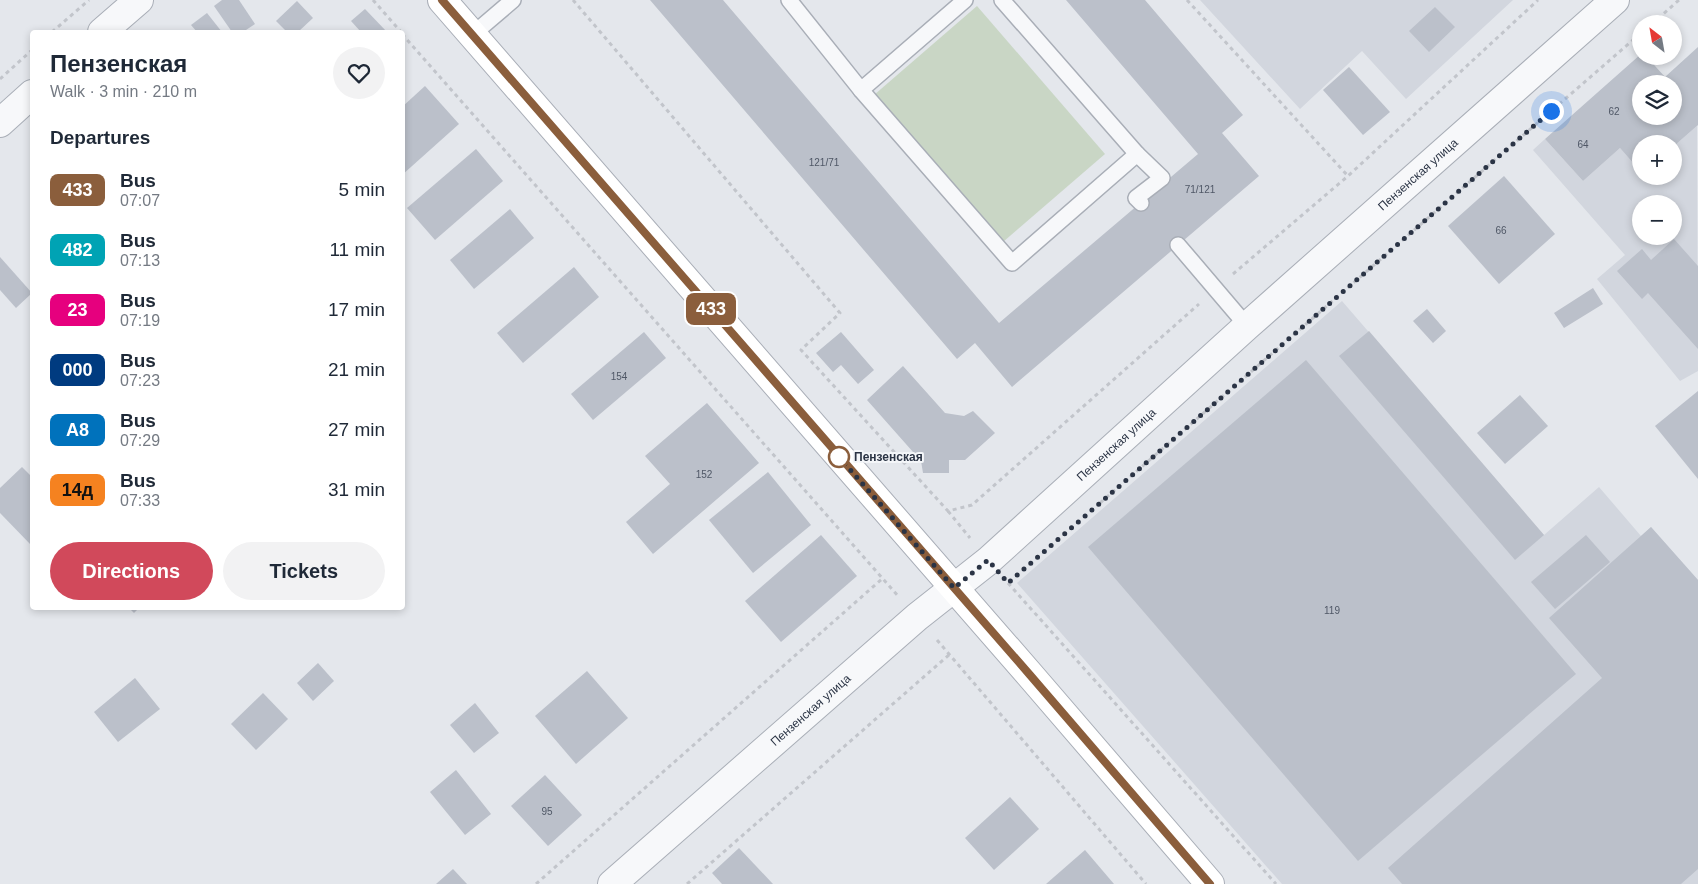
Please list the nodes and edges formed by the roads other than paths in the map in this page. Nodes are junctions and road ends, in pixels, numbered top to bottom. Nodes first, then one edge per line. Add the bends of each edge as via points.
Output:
1 (139, 0) edge
2 (442, 0) edge
3 (513, 0) edge
4 (789, 0) edge
5 (965, 0) edge
6 (1002, 0) edge
7 (1615, 0) edge
8 (104, 30) edge
9 (472, 35) junction
10 (861, 90) junction
11 (30, 96) edge
12 (0, 123) edge
13 (1137, 154) junction
14 (1141, 203) dead end
15 (1178, 246) dead end
16 (1247, 326) junction
17 (954, 588) junction
18 (612, 884) edge
19 (1210, 884) edge

1 - 8 street
2 - 9 main road
3 - 9 lane
4 - 10 lane
5 - 10 lane
6 - 13 lane
7 - 16 street, Пензенская улица
9 - 17 main road
10 - 13 lane via 1012,263
11 - 12 street
13 - 14 lane via 1162,178 1136,198
15 - 16 lane
16 - 17 street, Пензенская улица
17 - 18 street, Пензенская улица
17 - 19 main road

